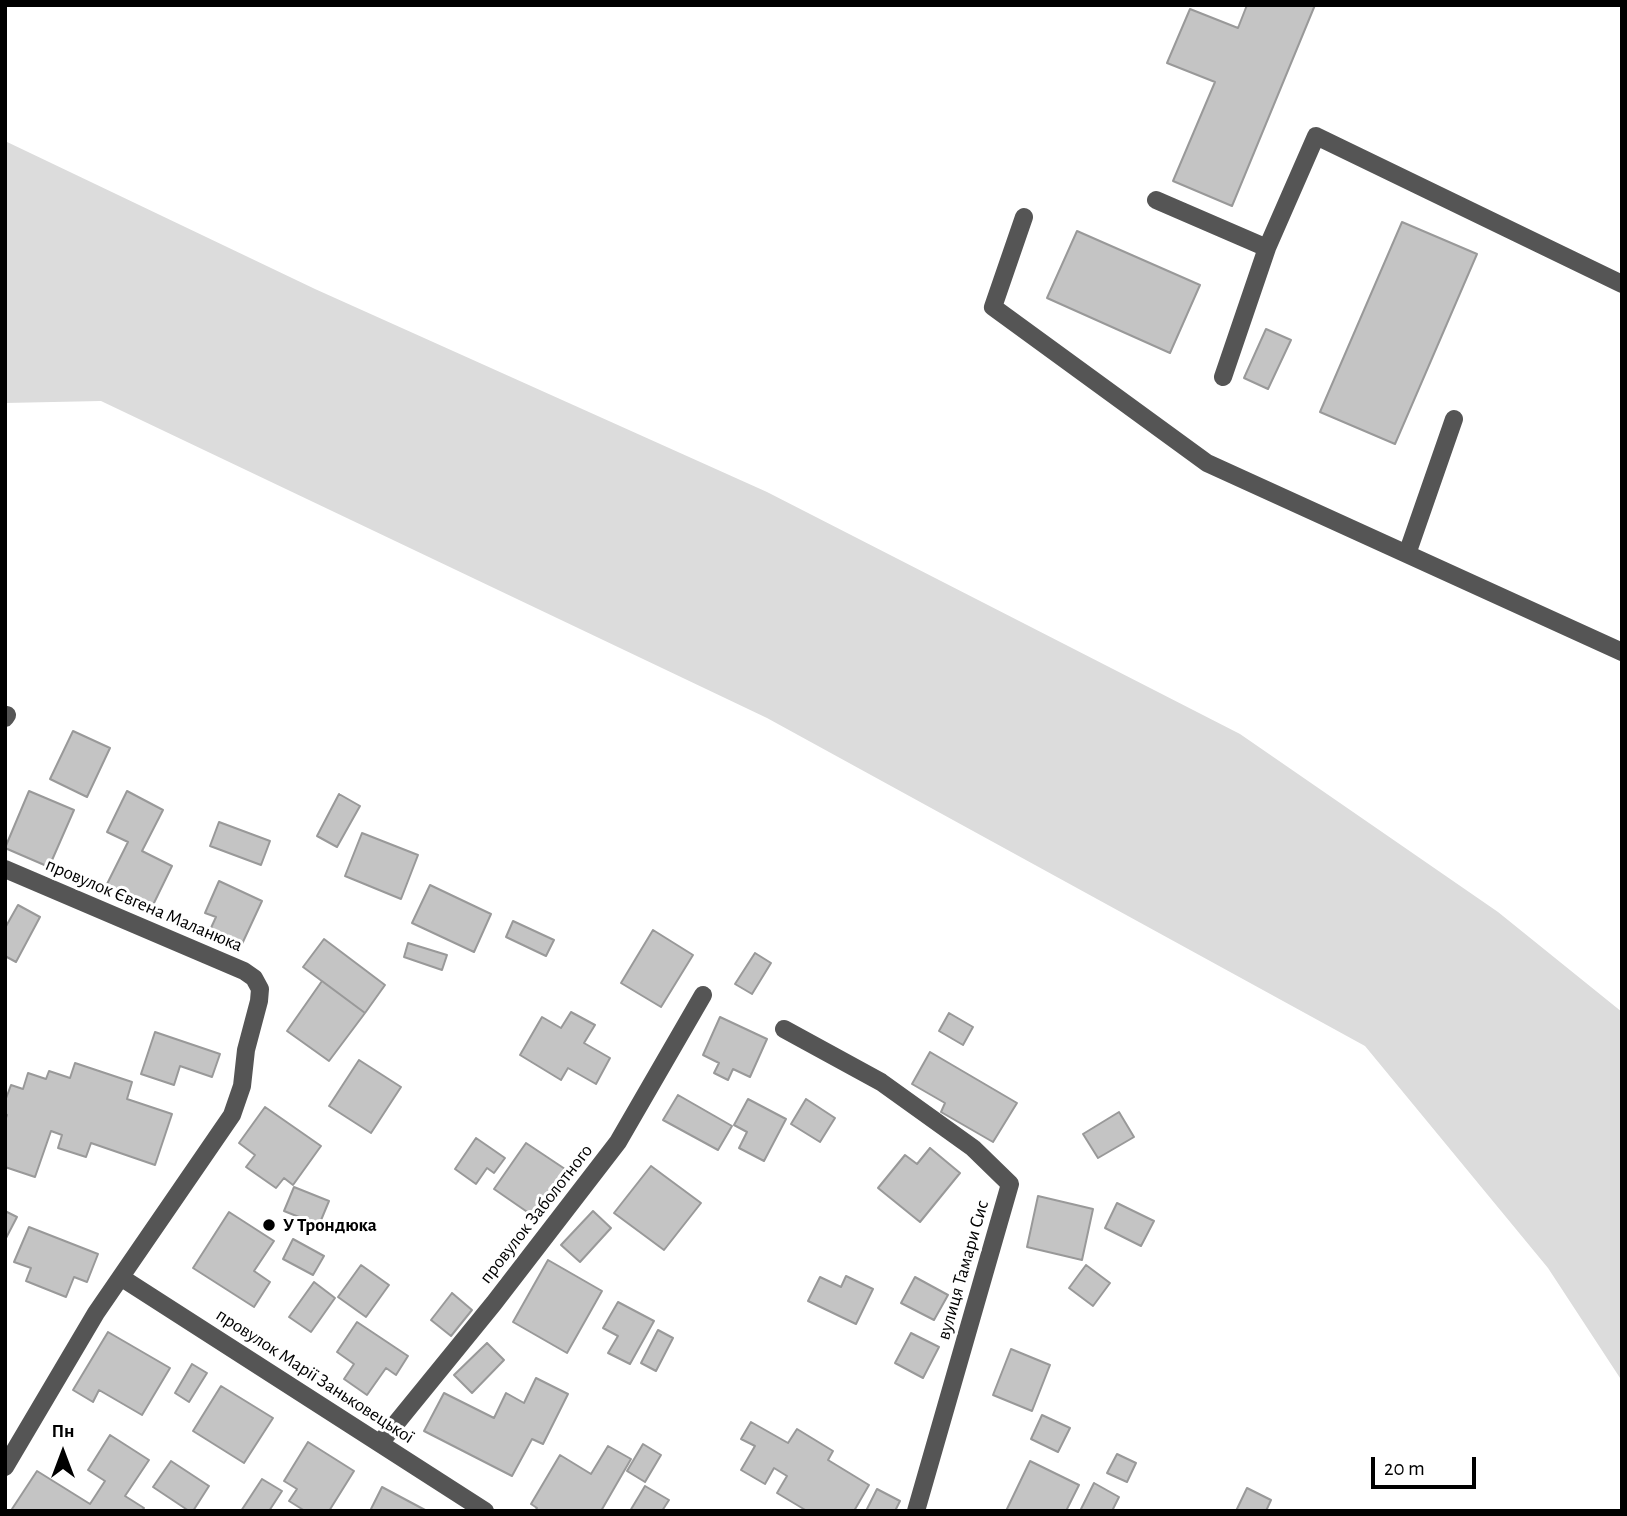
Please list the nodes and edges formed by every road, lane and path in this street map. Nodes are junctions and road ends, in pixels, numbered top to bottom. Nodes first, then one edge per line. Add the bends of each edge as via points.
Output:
1 (1156, 200) dead end
2 (1024, 217) dead end
3 (1267, 248) junction
4 (1622, 284) edge
5 (1223, 377) dead end
6 (1454, 419) dead end
7 (1407, 554) junction
8 (1622, 652) edge
9 (5, 869) edge
10 (703, 995) dead end
11 (784, 1029) dead end
12 (122, 1278) junction
13 (380, 1443) junction
14 (5, 1467) edge
15 (918, 1510) edge
16 (485, 1511) edge

1 - 3 street
2 - 7 street via 993,307 1207,463
3 - 4 street via 1315,136
3 - 5 street
6 - 7 street
7 - 8 street
9 - 12 street, провулок Євгена Маланюка via 244,971 260,989 232,1115
10 - 13 street, провулок Заболотного via 618,1142
11 - 15 street, вулиця Тамари Сис via 881,1082 973,1148 1010,1184
12 - 13 street, провулок Марії Заньковецької
12 - 14 street via 96,1312
13 - 16 street, провулок Марії Заньковецької

